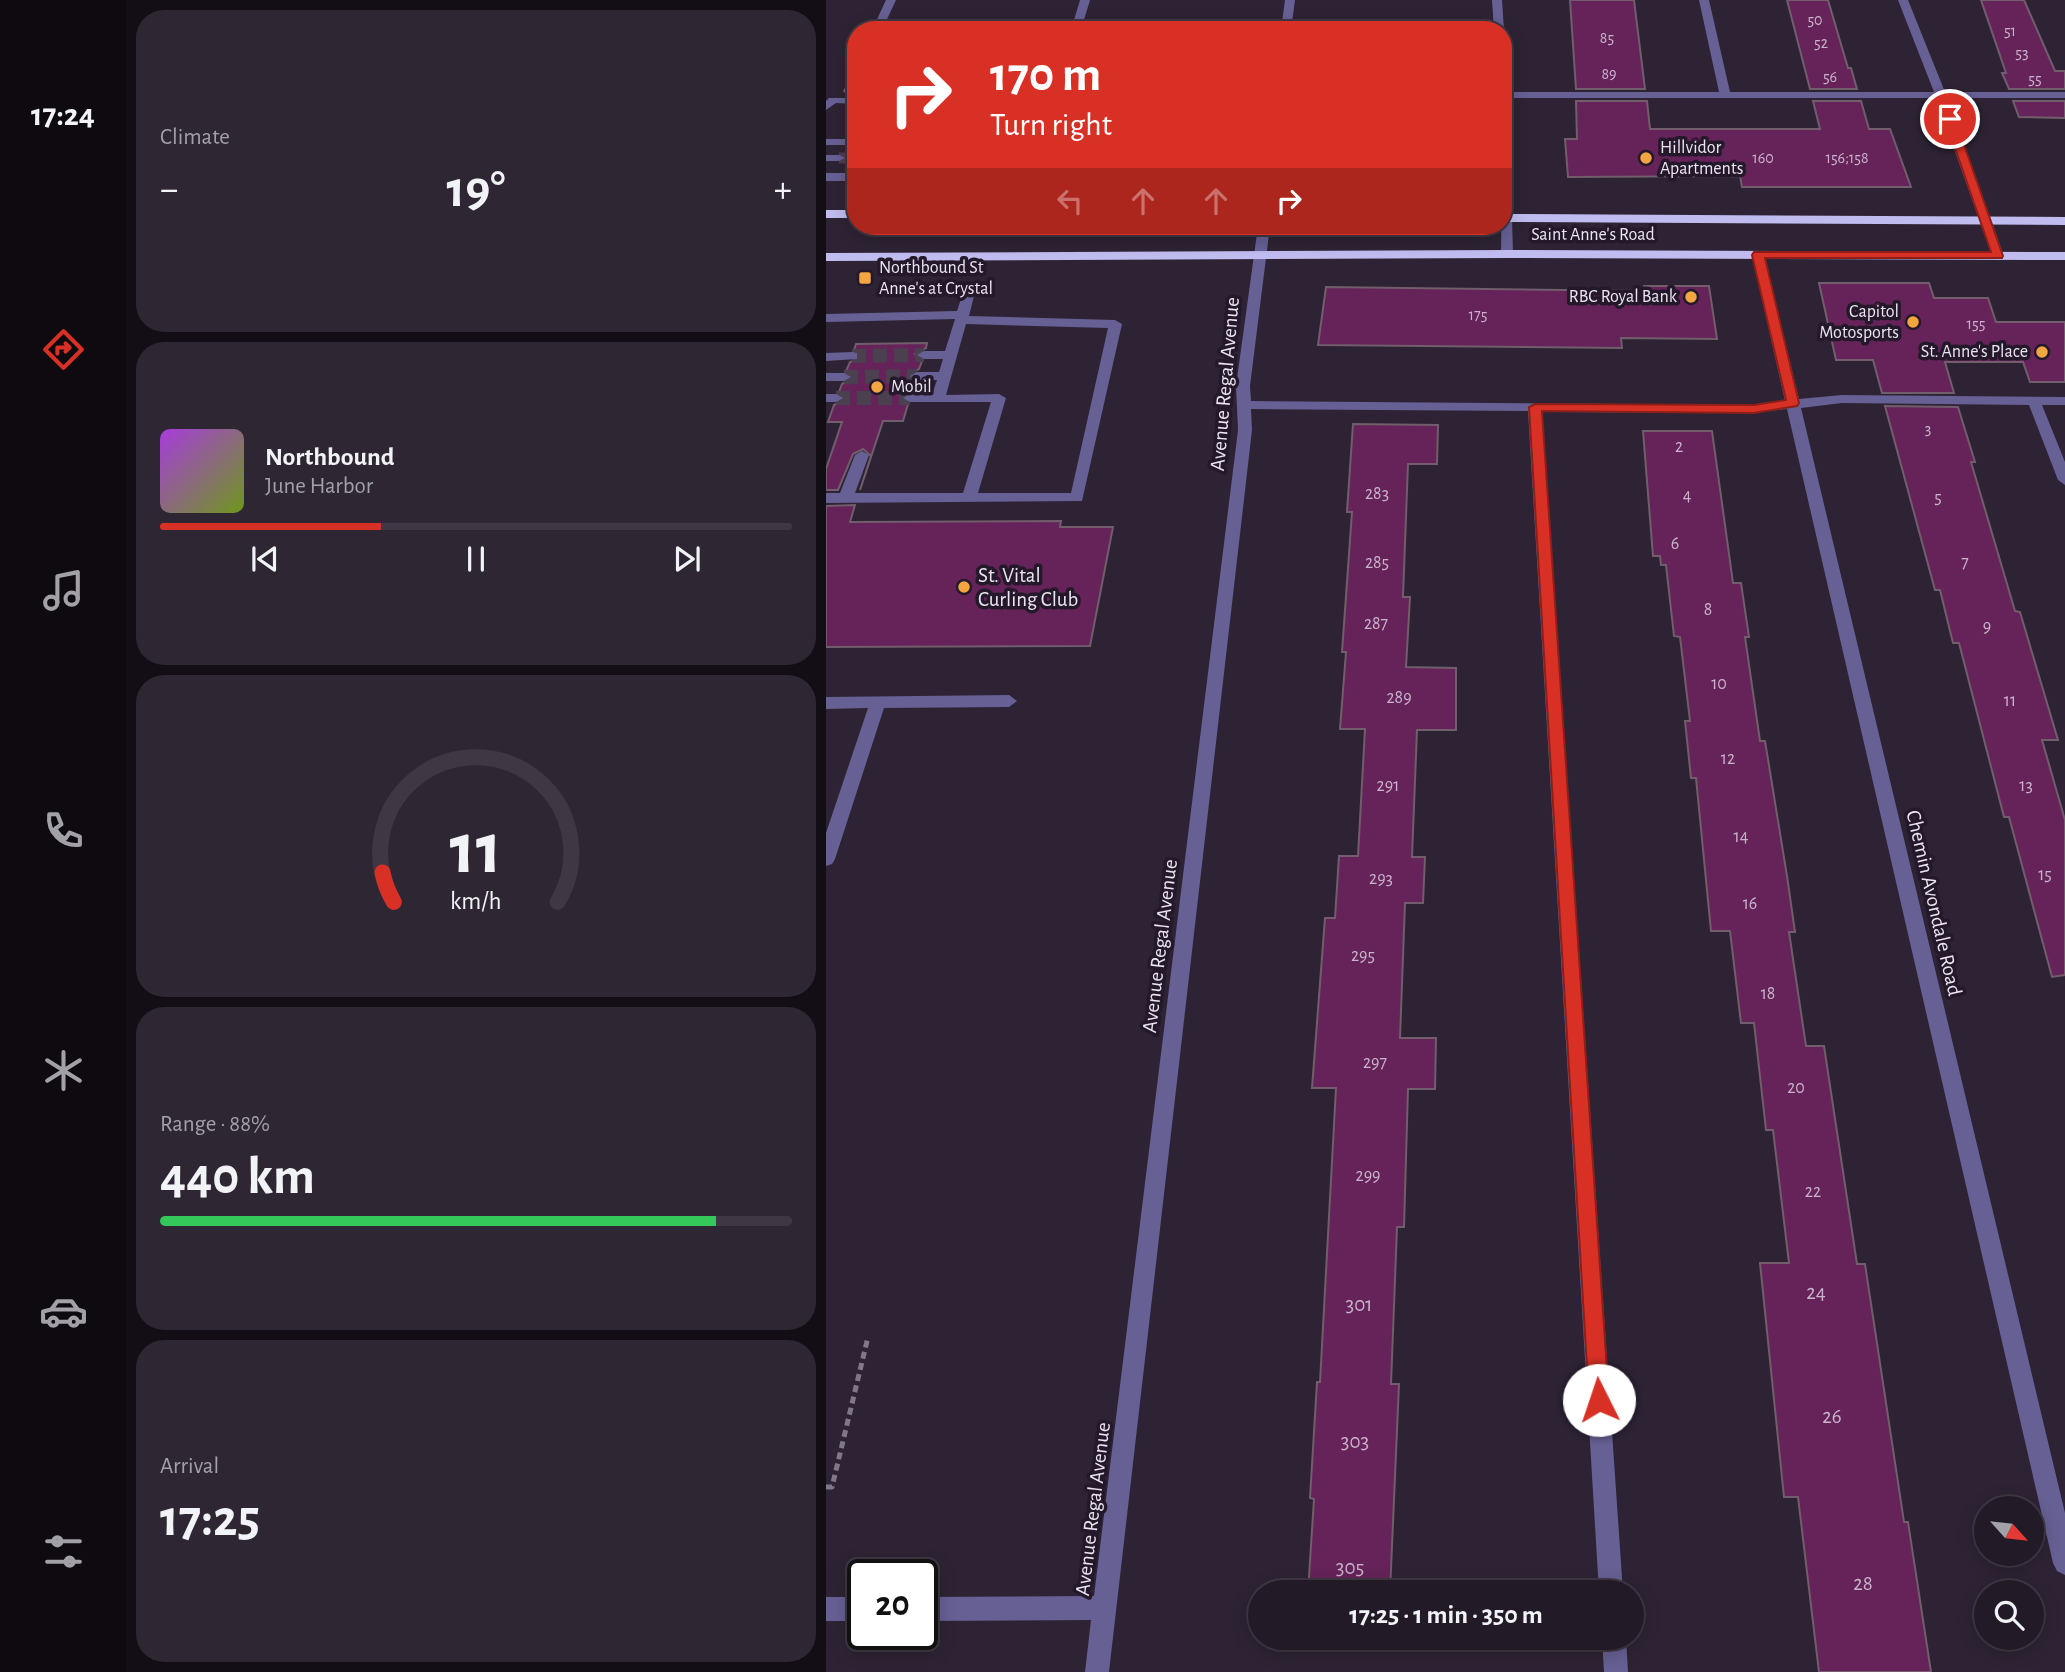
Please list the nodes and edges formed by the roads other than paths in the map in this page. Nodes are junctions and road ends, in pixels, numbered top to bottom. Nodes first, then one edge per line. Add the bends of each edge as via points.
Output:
1 (891, 0) edge
2 (1085, 0) edge
3 (1290, 0) edge
4 (1497, 0) edge
5 (1704, 0) edge
6 (1903, 0) edge
7 (881, 21) edge
8 (1079, 21) edge
9 (1287, 21) edge
10 (1498, 21) edge
11 (826, 91) edge
12 (847, 93) edge
13 (1940, 93) junction
14 (2065, 94) edge
15 (1512, 95) edge
16 (1725, 95) junction
17 (847, 96) edge
18 (826, 107) edge
19 (826, 142) edge
20 (846, 142) tunnel mouth
21 (826, 177) edge
22 (847, 177) tunnel mouth
23 (826, 214) edge
24 (847, 214) edge
25 (1512, 218) edge
26 (1987, 220) junction
27 (2065, 221) edge
28 (1263, 235) edge
29 (1506, 235) edge
30 (1507, 254) junction
31 (1758, 255) junction
32 (1261, 256) junction
33 (1998, 256) junction
34 (2065, 256) edge
35 (826, 257) edge
36 (968, 296) dead end
37 (826, 318) edge
38 (962, 318) junction
39 (924, 355) tunnel mouth
40 (950, 355) junction
41 (852, 356) tunnel mouth
42 (826, 357) edge
43 (917, 376) tunnel mouth
44 (945, 376) junction
45 (826, 377) edge
46 (844, 377) tunnel mouth
47 (910, 398) tunnel mouth
48 (938, 399) junction
49 (2034, 401) junction
50 (2065, 401) edge
51 (1793, 403) junction
52 (1245, 405) junction
53 (1535, 407) junction
54 (862, 455) dead end
55 (2065, 480) edge
56 (826, 498) edge
57 (846, 498) junction
58 (969, 498) junction
59 (1009, 701) dead end
60 (878, 702) junction
61 (826, 703) edge
62 (826, 859) edge
63 (2065, 1563) edge
64 (1610, 1580) edge
65 (1104, 1608) junction
66 (826, 1609) edge
67 (847, 1609) edge
68 (938, 1609) edge
69 (1615, 1650) edge
70 (1097, 1672) edge
71 (1616, 1672) edge

1 - 7 street
2 - 8 street
3 - 9 street
4 - 10 street
5 - 16 street
6 - 13 street
11 - 12 street
13 - 14 street
13 - 16 street
13 - 26 street
15 - 16 street
17 - 18 street
19 - 20 street
21 - 22 street
23 - 24 highway
25 - 26 highway, Saint Anne's Road
26 - 27 highway, Saint Anne's Road
26 - 33 street
28 - 32 street, Avenue Regal Avenue
29 - 30 street
30 - 31 highway, Saint Anne's Road
30 - 32 highway, Saint Anne's Road
31 - 33 highway, Saint Anne's Road
31 - 51 street, Chemin Avondale Road
32 - 35 highway, Saint Anne's Road
32 - 52 street, Avenue Regal Avenue via 1243,386
33 - 34 highway, Saint Anne's Road
36 - 38 street
37 - 38 street
38 - 40 street
38 - 58 street via 1115,324 1077,498
39 - 40 street
40 - 44 street
41 - 42 street
43 - 44 street
44 - 48 street
45 - 46 street
47 - 48 street
48 - 58 street via 999,398
49 - 50 street
49 - 51 street via 1842,399
49 - 55 street
51 - 53 street via 1754,409
51 - 63 street, Chemin Avondale Road
52 - 53 street
52 - 65 street, Avenue Regal Avenue
53 - 64 street
54 - 57 street
56 - 57 street
57 - 58 street
59 - 60 street
60 - 61 street
60 - 62 street
65 - 68 street
65 - 70 street, Avenue Regal Avenue
66 - 67 street
69 - 71 street

